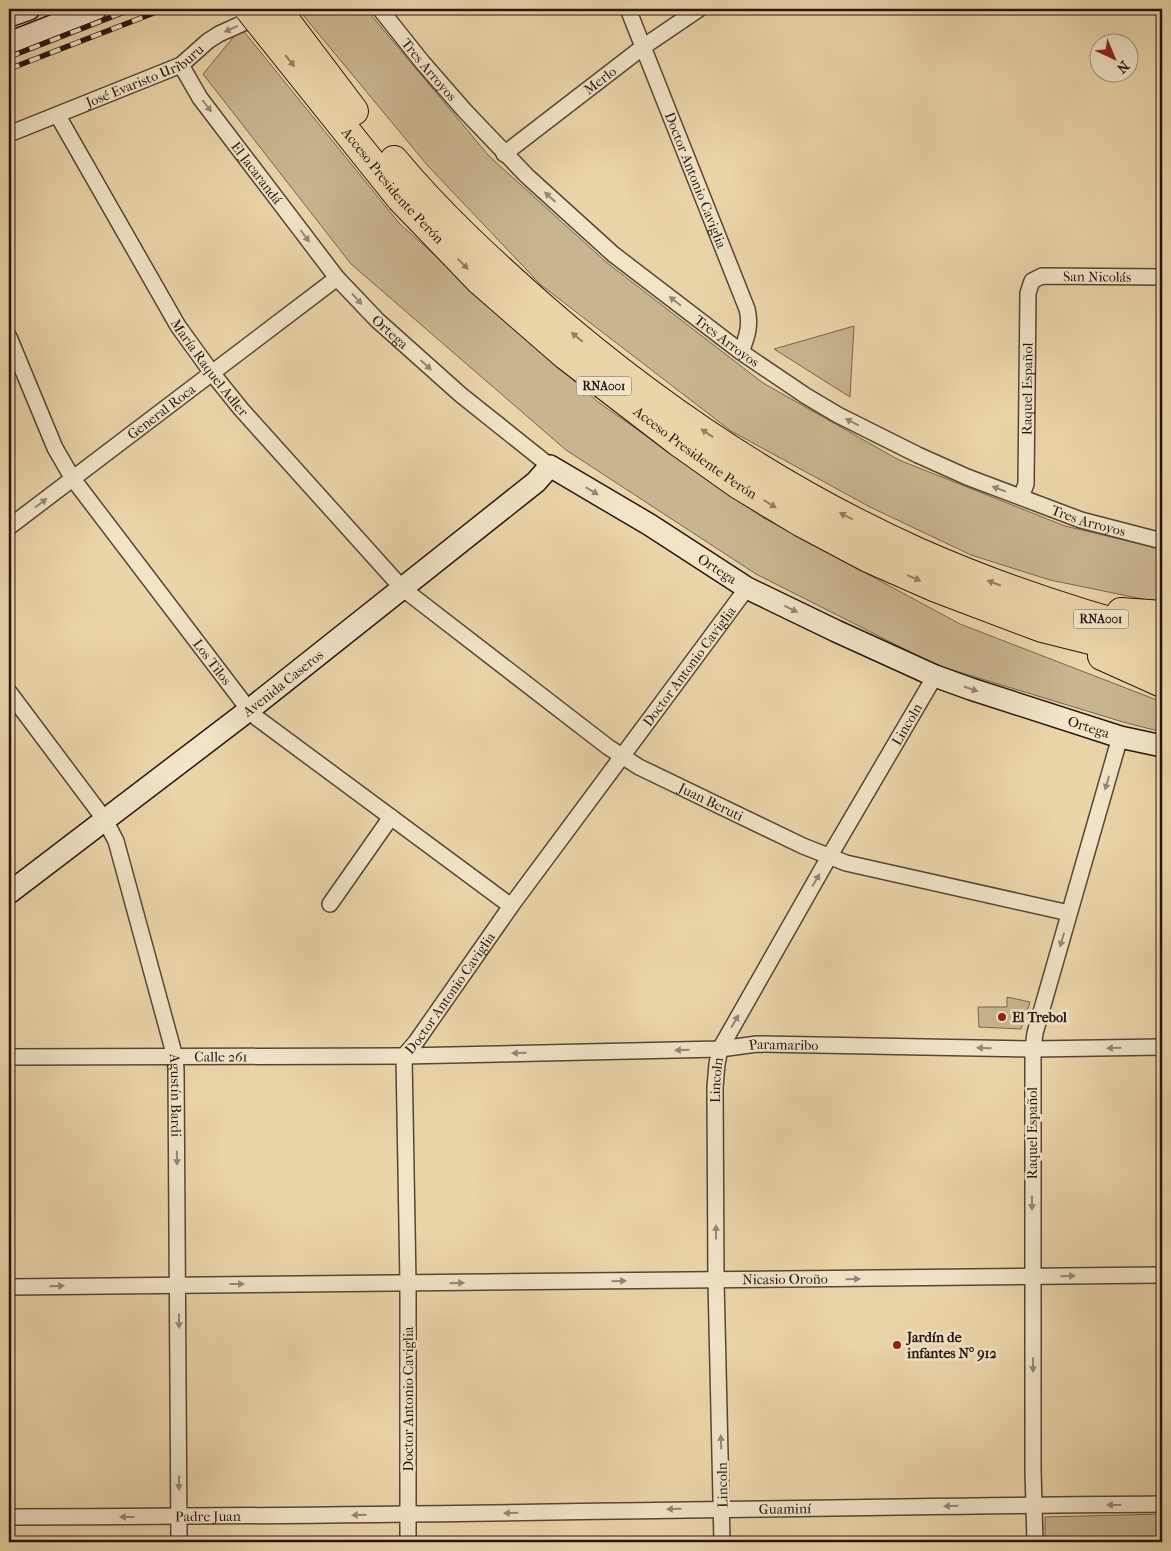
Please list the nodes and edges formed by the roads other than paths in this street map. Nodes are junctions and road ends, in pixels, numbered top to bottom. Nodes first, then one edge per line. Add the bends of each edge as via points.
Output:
1 (29, 9) edge
2 (96, 9) edge
3 (380, 9) edge
4 (628, 9) edge
5 (699, 9) edge
6 (268, 12) edge
7 (9, 16) edge
8 (9, 43) edge
9 (643, 47) junction
10 (181, 65) junction
11 (58, 116) junction
12 (9, 134) edge
13 (504, 154) junction
14 (1162, 276) edge
15 (337, 278) junction
16 (1032, 280) joint
17 (9, 337) edge
18 (741, 352) junction
19 (212, 373) junction
20 (550, 466) junction
21 (73, 479) junction
22 (1021, 497) junction
23 (9, 527) edge
24 (1162, 541) edge
25 (402, 588) junction
26 (747, 588) junction
27 (1040, 600) junction
28 (1162, 615) edge
29 (1042, 628) junction
30 (1162, 636) edge
31 (1162, 658) edge
32 (935, 676) junction
33 (1162, 683) edge
34 (9, 692) edge
35 (249, 710) junction
36 (1120, 736) junction
37 (1162, 746) edge
38 (622, 757) junction
39 (391, 816) junction
40 (105, 820) junction
41 (829, 857) junction
42 (9, 893) edge
43 (330, 904) dead end
44 (511, 906) junction
45 (1069, 913) junction
46 (1162, 1047) edge
47 (720, 1049) junction
48 (1032, 1049) junction
49 (404, 1056) junction
50 (9, 1057) edge
51 (175, 1057) junction
52 (1162, 1275) edge
53 (1033, 1277) junction
54 (716, 1280) junction
55 (408, 1283) junction
56 (179, 1284) junction
57 (9, 1287) edge
58 (1162, 1504) edge
59 (1035, 1505) junction
60 (722, 1508) junction
61 (408, 1515) junction
62 (9, 1517) edge
63 (179, 1517) junction
64 (179, 1542) edge
65 (408, 1542) edge
66 (722, 1542) edge
67 (1035, 1542) edge

1 - 7 street
2 - 8 street
3 - 13 street, Tres Arroyos
4 - 9 street, Doctor Antonio Caviglia
5 - 9 street, Merlo
6 -> 10 street, José Evaristo Uriburu via 219,34
27 -> 6 highway, Acceso Presidente Perón / RNA001 via 918,552 812,499 752,463 629,379 473,245 415,185
6 -> 29 highway, Acceso Presidente Perón / RNA001 via 412,211 513,312 580,367 739,485 802,523 868,558 936,588
9 - 13 street, Merlo
9 - 18 street, Doctor Antonio Caviglia via 747,309 750,320
10 - 11 street, José Evaristo Uriburu
10 -> 15 street, El Jacarandá via 200,98
11 - 12 street, José Evaristo Uriburu
11 - 19 street, María Raquel Adler via 178,326
18 -> 13 street, Tres Arroyos via 613,254
14 - 16 street, San Nicolás via 1042,276
15 - 19 street, General Roca
15 -> 20 street, Ortega via 435,373
16 - 22 street, Raquel Español via 1028,293 1026,484
17 - 21 street, Los Tilos via 55,448
22 -> 18 street, Tres Arroyos via 967,477 838,415
19 - 21 street, General Roca
19 - 25 street, María Raquel Adler
20 - 25 street, Avenida Caseros via 536,482
20 -> 26 street, Ortega
23 -> 21 street, General Roca
21 - 35 street, Los Tilos
22 - 24 street, Tres Arroyos via 1081,520
25 - 35 street, Avenida Caseros
25 - 38 street, Juan Beruti
26 -> 32 street, Ortega
26 - 38 street, Doctor Antonio Caviglia
27 - 28 highway
27 - 30 highway, Acceso Presidente Perón / RNA001
29 - 31 highway, Acceso Presidente Perón / RNA001
29 - 33 highway
32 -> 36 street, Ortega
32 - 41 street, Lincoln
34 - 40 street, Agustín Bardi
35 - 39 street, Los Tilos
35 - 40 street, Avenida Caseros
36 - 37 street, Ortega
36 -> 45 street, Raquel Español
38 - 41 street, Juan Beruti
38 - 44 street, Doctor Antonio Caviglia
39 - 43 street
39 - 44 street, Los Tilos
40 - 42 street, Avenida Caseros
40 - 51 street, Agustín Bardi via 116,842
41 - 45 street, Juan Beruti
47 -> 41 street, Lincoln
44 - 49 street, Doctor Antonio Caviglia
45 -> 48 street, Raquel Español
46 -> 48 street, Paramaribo
48 -> 47 street, Paramaribo via 757,1044
47 -> 49 street, Paramaribo
54 -> 47 street, Lincoln via 715,1086
48 -> 53 street, Raquel Español
49 - 51 street, Calle 261
49 - 55 street, Doctor Antonio Caviglia
50 - 51 street, Calle 261
51 -> 56 street, Agustín Bardi
53 -> 52 street, Nicasio Oroño
54 -> 53 street, Nicasio Oroño
53 -> 59 street, Raquel Español
55 -> 54 street, Nicasio Oroño
60 -> 54 street, Lincoln
56 -> 55 street, Nicasio Oroño
55 - 61 street, Doctor Antonio Caviglia
57 -> 56 street, Nicasio Oroño
56 -> 63 street, Agustín Bardi
58 -> 59 street, Guaminí
59 -> 60 street, Guaminí
59 - 67 street, Raquel Español
60 -> 61 street, Guaminí
60 - 66 street, Lincoln
61 -> 63 street, Padre Juan
61 - 65 street, Doctor Antonio Caviglia
63 -> 62 street, Padre Juan
63 - 64 street, Agustín Bardi

